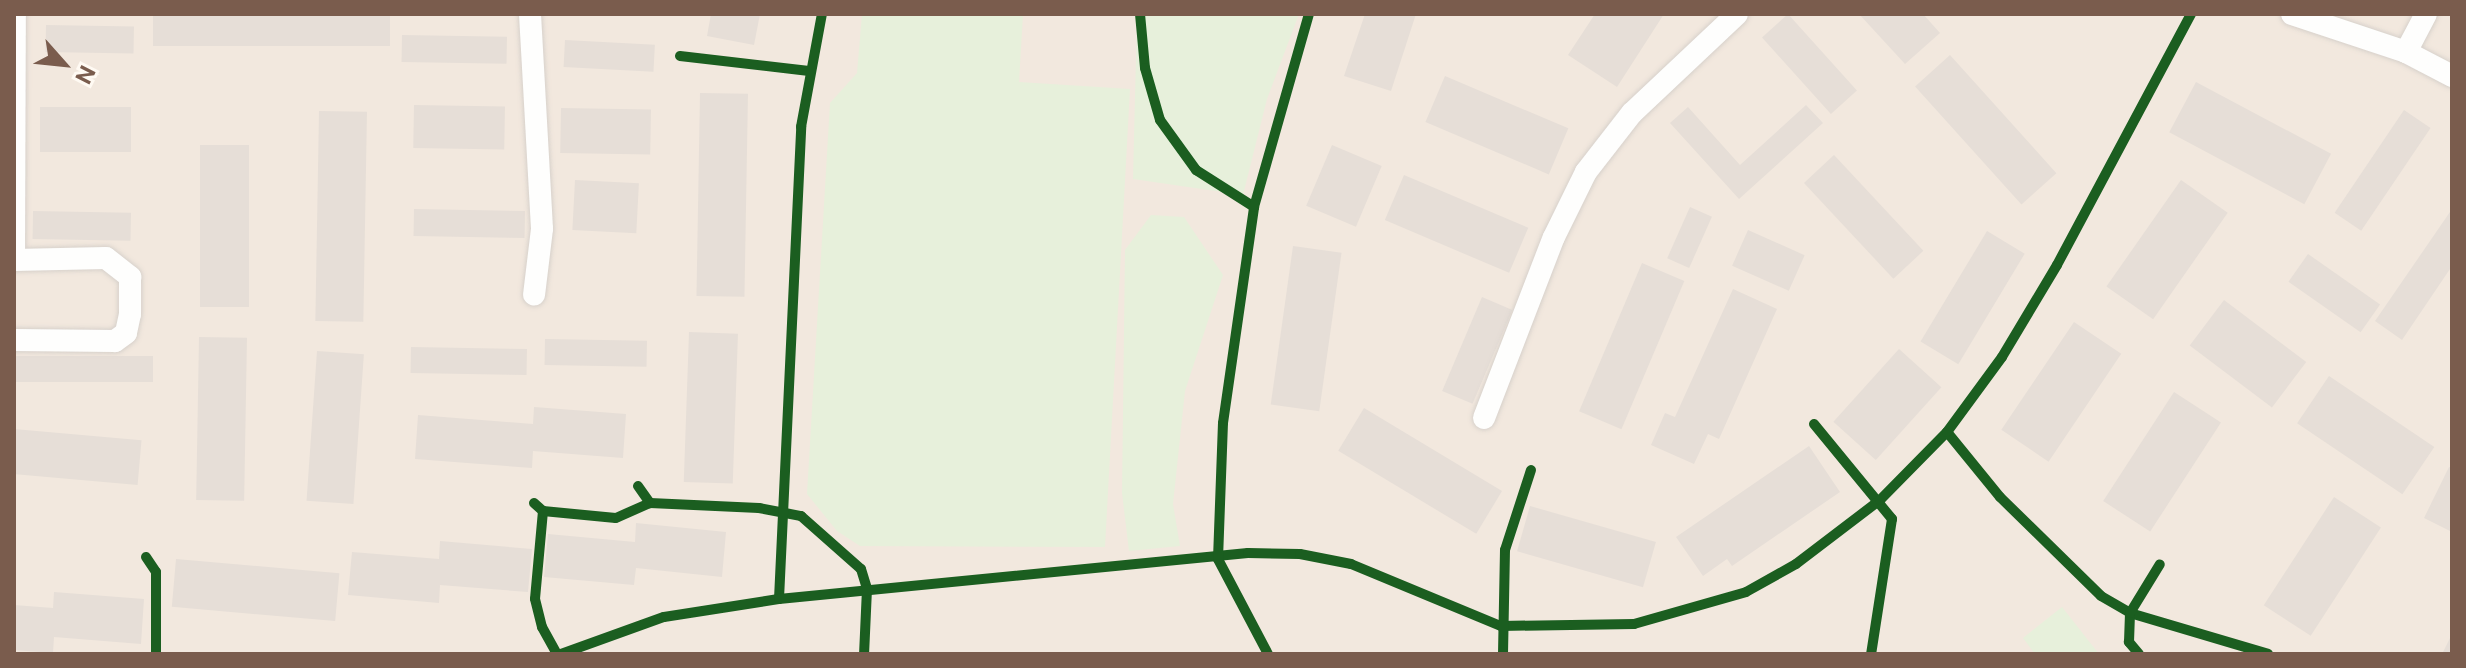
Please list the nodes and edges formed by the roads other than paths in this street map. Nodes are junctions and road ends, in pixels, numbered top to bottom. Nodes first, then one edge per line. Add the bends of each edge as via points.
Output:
1 (15, 14) edge
2 (530, 14) edge
3 (1737, 14) edge
4 (2292, 14) edge
5 (2426, 14) edge
6 (2406, 52) junction
7 (2452, 76) edge
8 (14, 260) edge
9 (534, 295) dead end
10 (14, 340) edge
11 (1484, 418) dead end

1 - 8 street
2 - 9 street via 542,229
3 - 11 street via 1632,113 1586,172 1554,237
4 - 6 street
5 - 6 street
6 - 7 street
8 - 10 street via 106,258 130,277 130,314 126,333 115,341

